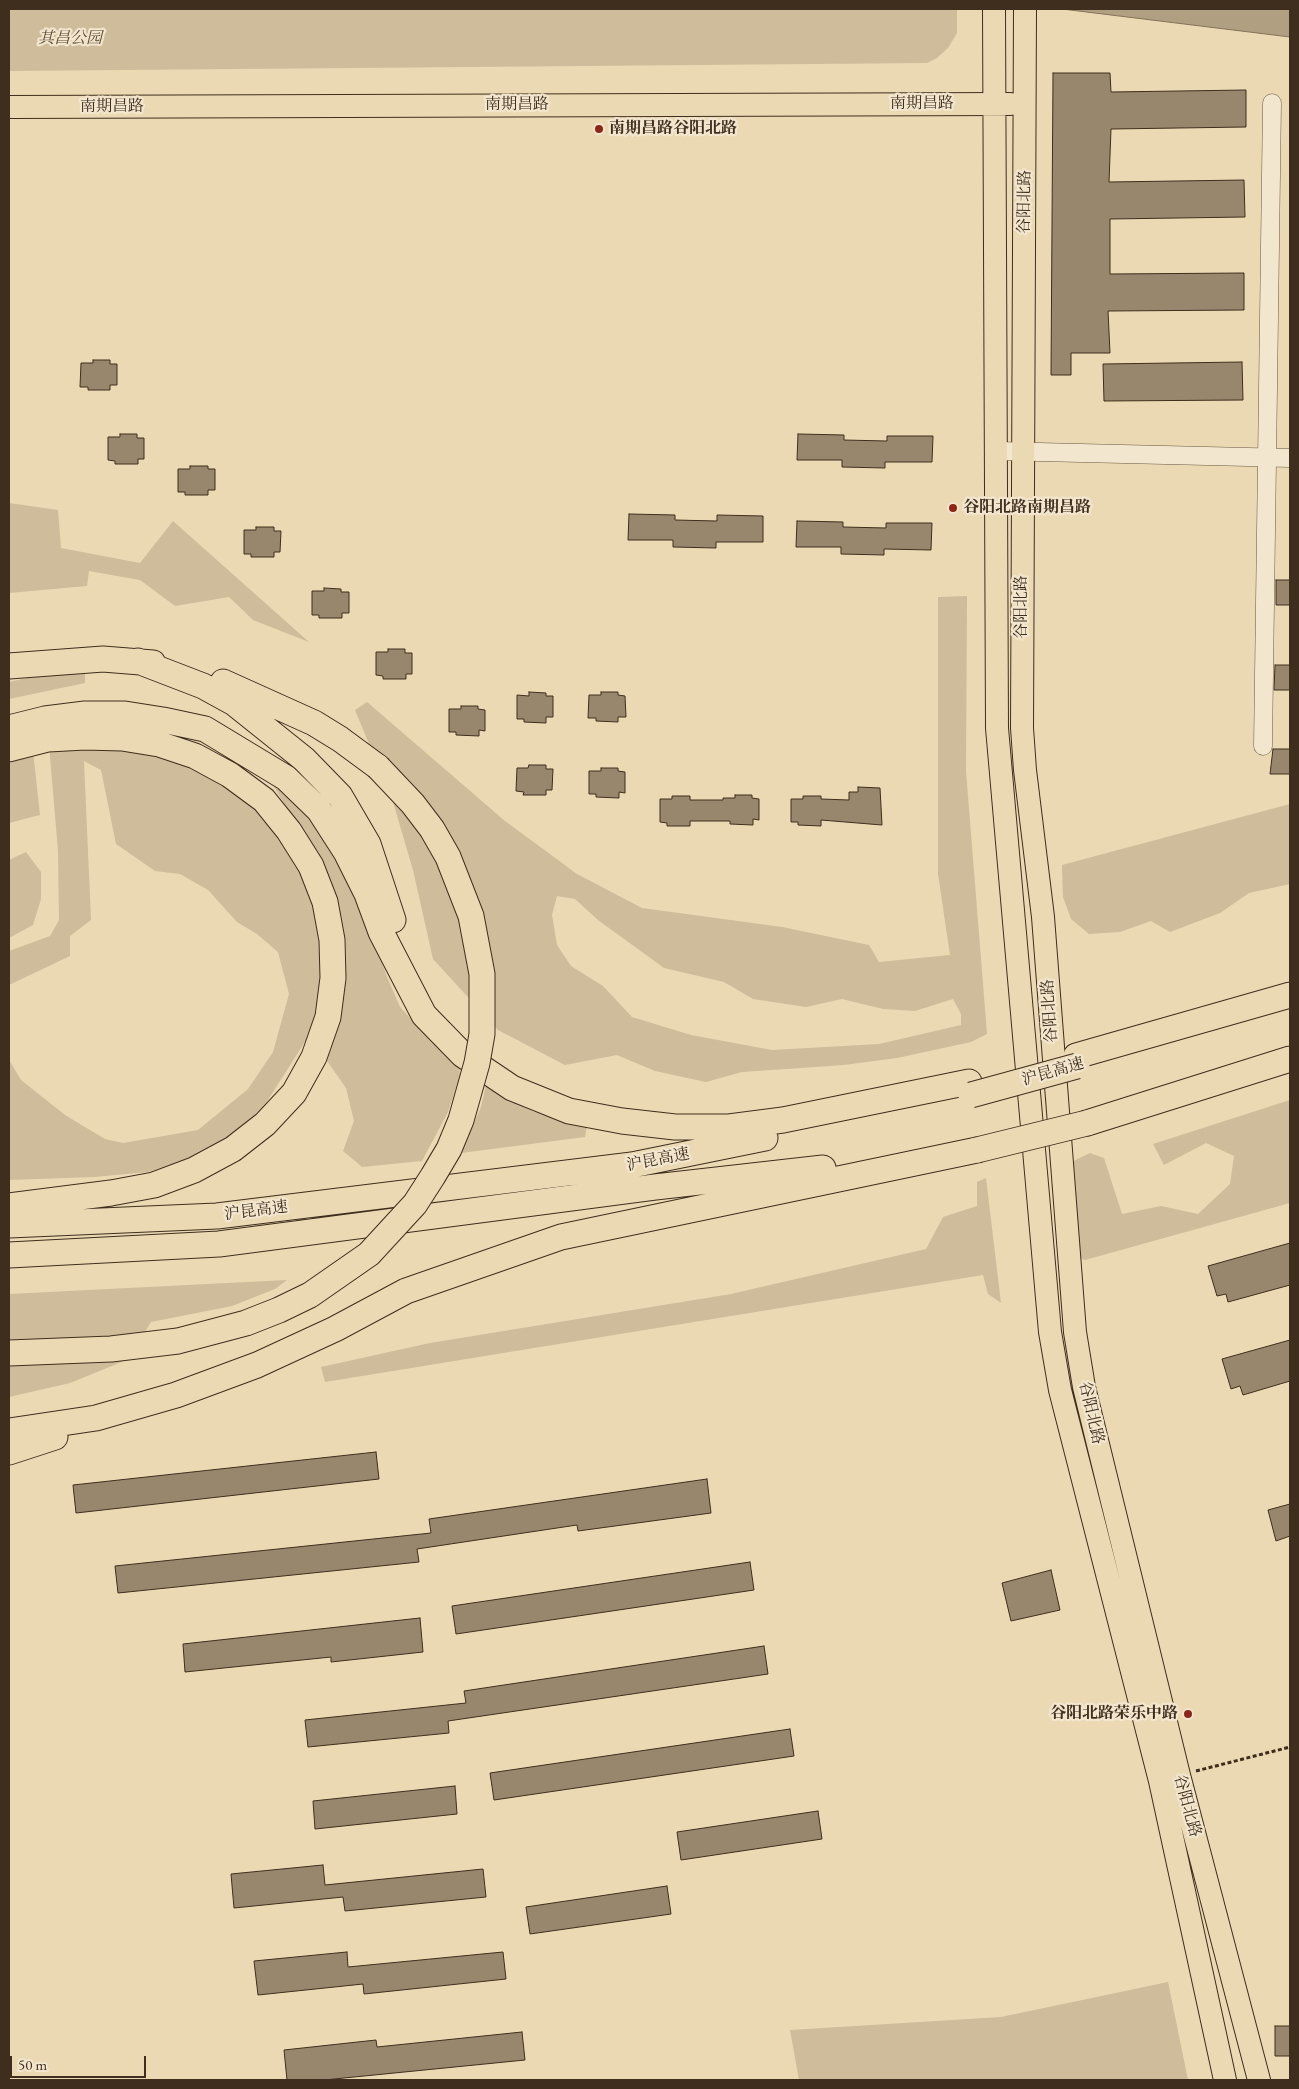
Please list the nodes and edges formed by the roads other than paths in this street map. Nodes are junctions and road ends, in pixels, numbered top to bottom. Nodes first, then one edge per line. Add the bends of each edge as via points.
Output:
1 (1025, 14) edge
2 (994, 15) edge
3 (1272, 102) dead end
4 (994, 104) junction
5 (1026, 104) junction
6 (9, 107) edge
7 (997, 451) junction
8 (1022, 452) junction
9 (1267, 457) junction
10 (1290, 458) edge
11 (138, 661) junction
12 (9, 666) edge
13 (9, 728) edge
14 (1263, 746) dead end
15 (9, 749) edge
16 (401, 970) junction
17 (1290, 995) edge
18 (1290, 999) edge
19 (1290, 1059) edge
20 (1076, 1061) junction
21 (970, 1088) junction
22 (977, 1150) junction
23 (9, 1206) edge
24 (9, 1225) edge
25 (9, 1255) edge
26 (9, 1353) edge
27 (96, 1418) junction
28 (9, 1431) edge
29 (9, 1452) edge
30 (1225, 2080) edge
31 (1259, 2080) edge

1 - 5 main road, 谷阳北路
2 - 4 main road, 谷阳北路
3 - 9 street
4 - 5 main road, 南期昌路
4 - 6 main road, 南期昌路
4 - 7 main road, 谷阳北路
5 - 8 main road, 谷阳北路
7 - 8 street
7 - 30 main road, 谷阳北路 via 1000,771 1050,1332 1060,1390 1160,1781
8 - 9 street
8 - 31 main road, 谷阳北路 via 1022,718 1025,770 1043,917 1075,1332 1084,1387 1179,1775
9 - 10 street
9 - 14 street
11 - 12 highway via 68,660
11 - 16 highway via 203,686 234,703 304,759 340,796 368,844 396,930
11 - 26 highway, bridge via 176,665 314,723 378,767 413,804 448,857 471,916 482,974 482,1034 474,1078 449,1148 415,1204 369,1254 310,1295 246,1323 170,1342 85,1351
13 - 16 highway via 44,719 85,714 125,714 205,729 245,752 286,778 319,810 346,852
15 - 23 highway via 48,739 122,738 159,744 195,756 230,775 264,800 311,866 325,902 332,940 333,978 328,1017 314,1057 294,1094 233,1150 154,1185
16 - 21 highway via 424,1015 463,1055 512,1088 578,1113 676,1127 729,1127
17 - 20 highway
18 - 20 highway, 沪昆高速
19 - 22 highway, 沪昆高速, bridge via 1087,1123
20 - 21 highway, 沪昆高速, bridge
21 - 24 highway, 沪昆高速 via 632,1166 217,1216
22 - 25 highway, 沪昆高速 via 655,1187 219,1244
22 - 27 highway via 561,1237 406,1291 257,1365 176,1395
27 - 28 highway
27 - 29 highway via 68,1433

